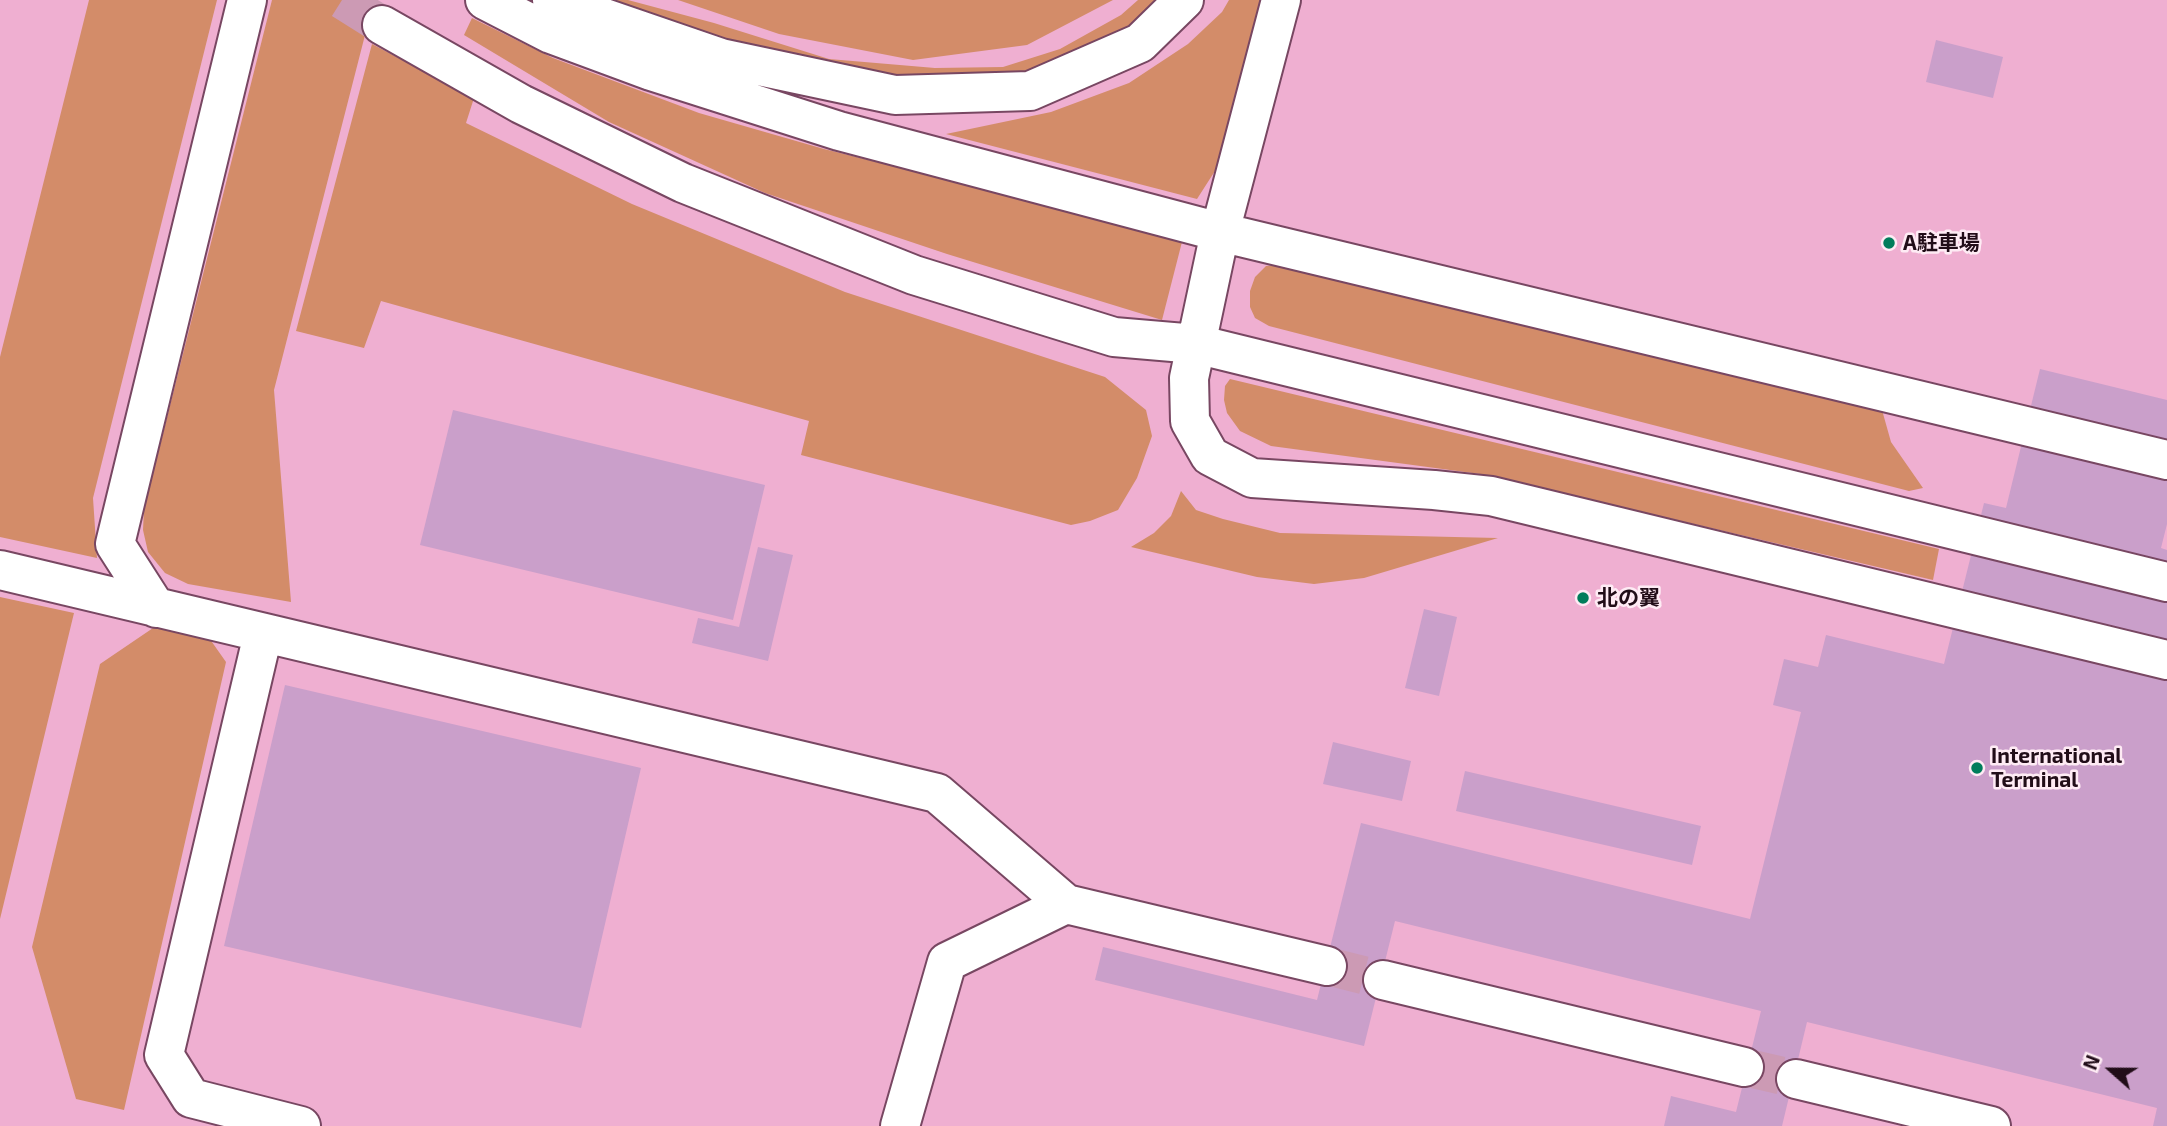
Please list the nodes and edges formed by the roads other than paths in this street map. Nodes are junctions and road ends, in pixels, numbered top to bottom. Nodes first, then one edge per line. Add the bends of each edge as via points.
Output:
1 (247, 0) edge
2 (485, 0) edge
3 (552, 0) edge
4 (1184, 0) edge
5 (1281, 0) edge
6 (382, 25) tunnel mouth
7 (1220, 232) junction
8 (1196, 344) junction
9 (2167, 460) edge
10 (0, 570) edge
11 (2167, 582) edge
12 (156, 608) junction
13 (263, 634) junction
14 (2167, 660) edge
15 (1066, 904) junction
16 (1327, 966) tunnel mouth
17 (1383, 980) tunnel mouth
18 (1744, 1067) tunnel mouth
19 (1796, 1079) tunnel mouth
20 (301, 1126) edge
21 (900, 1126) edge
22 (1991, 1126) edge

1 - 12 street via 116,544
2 - 7 street via 601,53 839,131
3 - 4 street via 721,58 895,95 1030,91 1140,43
5 - 7 street
6 - 8 street via 521,104 683,183 914,275 1114,337
7 - 8 street
7 - 9 street
8 - 11 street
8 - 14 street via 1189,378 1190,421 1210,456 1252,478 1491,496
10 - 12 street
12 - 13 street
13 - 15 street via 937,793
13 - 20 street via 164,1055 191,1098
15 - 16 street
15 - 21 street via 947,962
17 - 18 street
19 - 22 street

